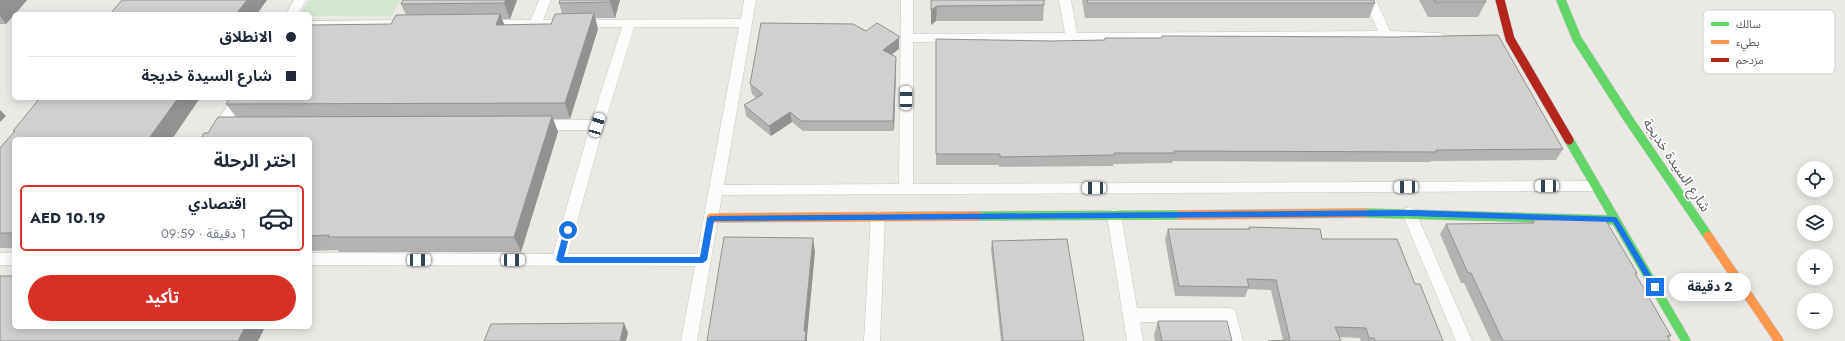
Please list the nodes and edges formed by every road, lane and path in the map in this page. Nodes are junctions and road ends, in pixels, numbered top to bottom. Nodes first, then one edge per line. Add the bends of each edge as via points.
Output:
1 (300, 0) edge
2 (545, 0) edge
3 (750, 0) edge
4 (907, 0) edge
5 (1065, 0) edge
6 (1370, 0) edge
7 (1500, 0) edge
8 (1561, 0) edge
9 (293, 12) edge
10 (746, 23) junction
11 (419, 24) edge
12 (473, 24) edge
13 (535, 24) junction
14 (629, 24) junction
15 (312, 25) edge
16 (1386, 35) junction
17 (1072, 37) junction
18 (1448, 37) edge
19 (906, 38) junction
20 (1494, 39) edge
21 (1510, 39) junction
22 (238, 100) edge
23 (527, 125) edge
24 (597, 125) junction
25 (221, 126) junction
26 (237, 126) edge
27 (214, 137) edge
28 (1594, 186) junction
29 (906, 189) junction
30 (716, 190) junction
31 (1409, 213) junction
32 (1114, 216) junction
33 (878, 217) junction
34 (711, 218) junction
35 (1615, 220) junction
36 (0, 259) edge
37 (12, 259) edge
38 (312, 260) edge
39 (560, 260) junction
40 (703, 260) junction
41 (1131, 315) junction
42 (689, 341) edge
43 (872, 341) edge
44 (1135, 341) edge
45 (1235, 341) edge
46 (1464, 341) edge
47 (1686, 341) edge
48 (1779, 341) edge

1 - 9 street
2 - 13 street
3 - 10 street
4 - 19 street
5 - 17 street
6 - 16 street
7 - 21 street
8 - 48 street, شارع السيدة خديجة via 1577,39
10 - 14 street
10 - 30 street
11 - 15 street
12 - 13 street
13 - 14 street
14 - 24 street
16 - 17 street
16 - 18 street
17 - 19 street
19 - 29 street
20 - 21 street
21 - 28 street
22 - 25 street
23 - 24 street
24 - 39 street
25 - 26 street
25 - 27 street
28 - 29 street
28 - 35 street
29 - 30 street
30 - 34 street
31 - 32 street
31 - 35 street
31 - 46 street
32 - 33 street
32 - 41 street
33 - 34 street
33 - 43 street
34 - 40 street
35 - 47 street
36 - 37 street
38 - 39 street
39 - 40 street
40 - 42 street
41 - 44 street
41 - 45 street via 1229,315

